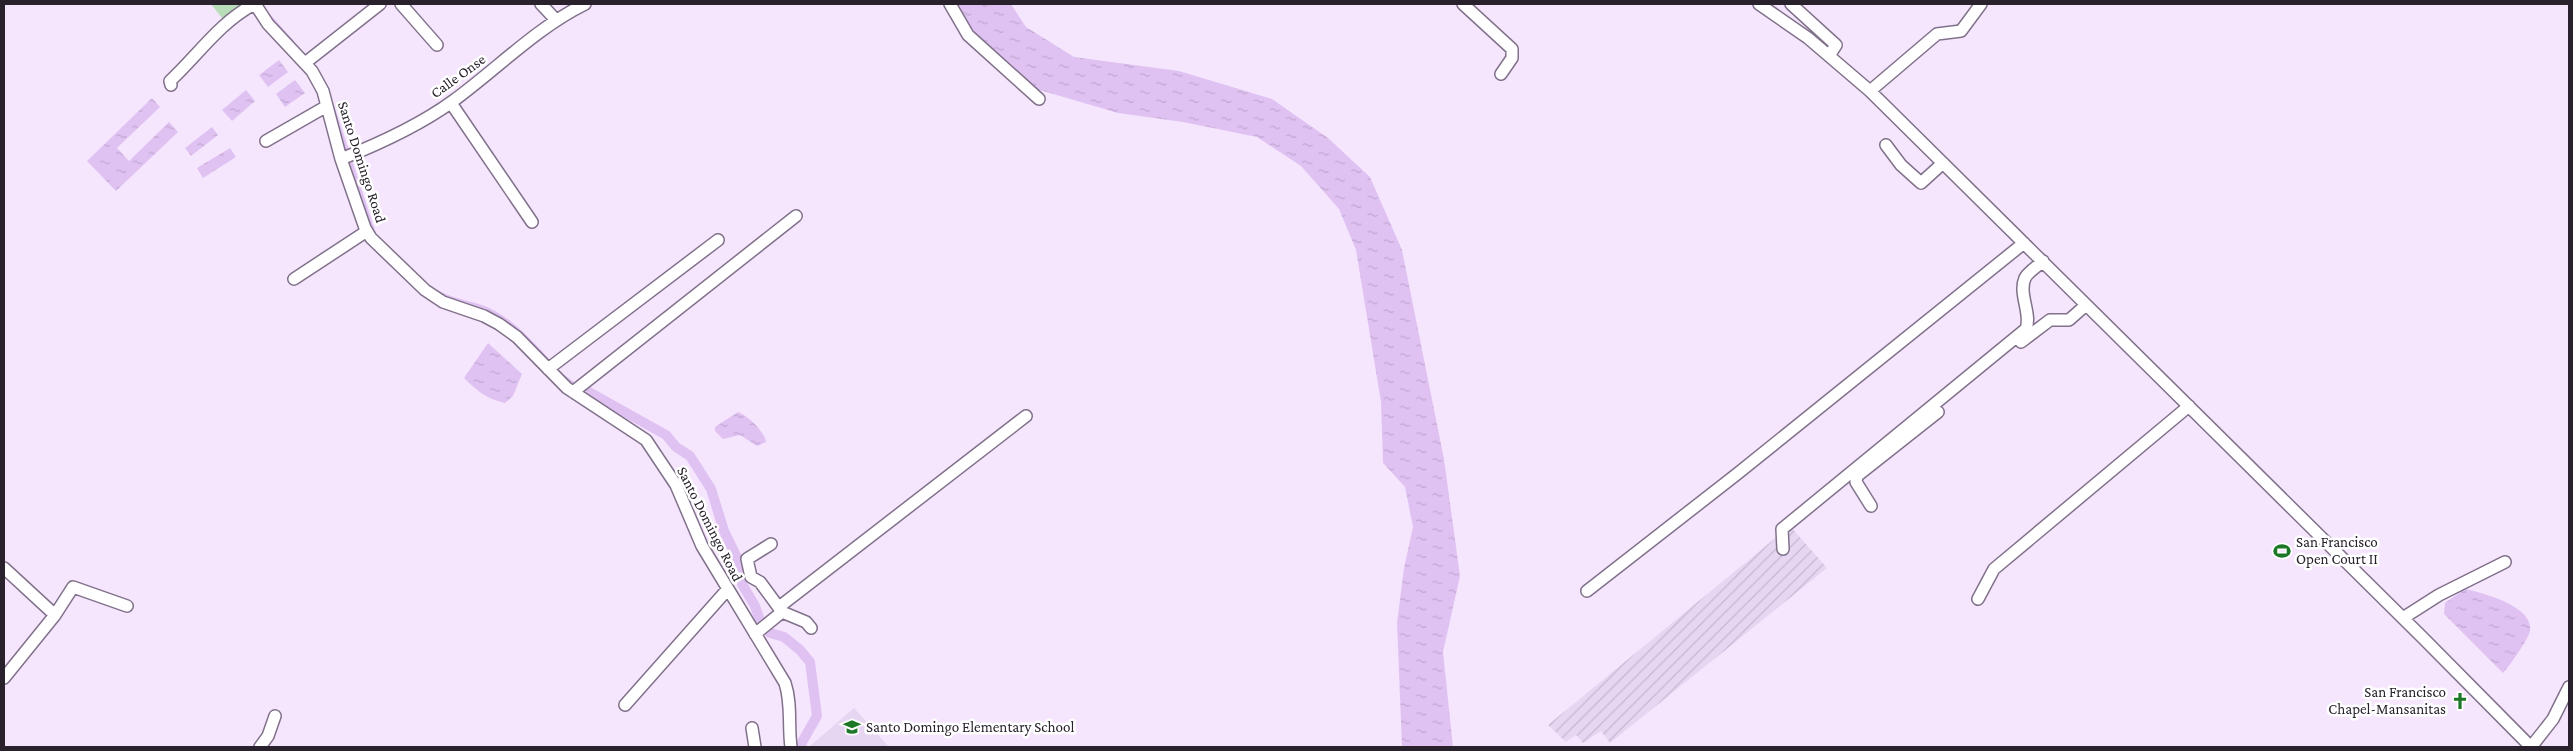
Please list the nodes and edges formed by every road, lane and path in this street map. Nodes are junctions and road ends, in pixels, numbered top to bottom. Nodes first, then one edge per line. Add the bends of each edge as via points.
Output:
1 (255, 4) edge
2 (380, 4) edge
3 (402, 4) edge
4 (541, 4) edge
5 (585, 4) edge
6 (950, 4) edge
7 (1463, 4) edge
8 (1759, 4) edge
9 (1791, 4) edge
10 (1981, 4) edge
11 (556, 20) junction
12 (437, 44) dead end
13 (1829, 56) junction
14 (307, 61) junction
15 (1501, 74) dead end
16 (171, 85) dead end
17 (1870, 92) junction
18 (1039, 99) dead end
19 (452, 102) junction
20 (328, 106) junction
21 (266, 141) dead end
22 (1886, 145) dead end
23 (346, 157) junction
24 (1943, 163) junction
25 (796, 216) dead end
26 (532, 222) dead end
27 (367, 231) junction
28 (718, 240) dead end
29 (2024, 243) junction
30 (2042, 261) junction
31 (294, 279) dead end
32 (2086, 305) junction
33 (548, 369) junction
34 (573, 392) junction
35 (2188, 406) junction
36 (1026, 416) dead end
37 (1871, 506) dead end
38 (771, 544) dead end
39 (1783, 548) dead end
40 (2505, 562) dead end
41 (4, 568) edge
42 (727, 590) junction
43 (1587, 591) dead end
44 (1978, 599) dead end
45 (127, 606) dead end
46 (780, 610) junction
47 (55, 616) junction
48 (2403, 618) junction
49 (811, 628) dead end
50 (761, 629) junction
51 (4, 678) edge
52 (2569, 687) edge
53 (625, 705) dead end
54 (275, 716) dead end
55 (752, 728) dead end
56 (260, 747) edge
57 (755, 747) edge
58 (791, 747) edge
59 (2531, 747) edge

1 - 14 street, Santo Domingo Road via 269,24
1 - 16 street via 208,39 170,81
2 - 14 street
3 - 12 street
4 - 11 street
5 - 11 street, Calle Onse
6 - 18 street via 968,35
7 - 15 street via 1512,49 1512,58
8 - 13 street
9 - 13 street via 1836,44
10 - 17 street via 1961,30 1937,34
11 - 19 street, Calle Onse
13 - 17 street
14 - 20 street, Santo Domingo Road
17 - 24 street
19 - 23 street, Calle Onse
19 - 26 street
20 - 21 street
20 - 23 street, Santo Domingo Road
22 - 24 street via 1901,165 1921,183
23 - 27 street, Santo Domingo Road
24 - 29 street
25 - 34 street
27 - 31 street
27 - 33 street, Santo Domingo Road via 425,290 443,302 499,324 517,337
28 - 33 street
29 - 30 street
29 - 43 street
30 - 32 street
30 - 39 street via 2025,278 2026,330 1782,529
32 - 35 street
32 - 37 street via 2069,320 2050,320 1857,476 1856,482
33 - 34 street, Santo Domingo Road
34 - 42 street, Santo Domingo Road via 646,440 676,485 702,546
35 - 44 street via 1994,570
35 - 48 street
36 - 46 street
38 - 46 street via 747,559 751,577 760,582
40 - 48 street via 2433,598
41 - 47 street
42 - 50 street, Santo Domingo Road
42 - 53 street
45 - 47 street via 73,587
46 - 49 street via 806,622
46 - 50 street
47 - 51 street
48 - 59 street
50 - 58 street, Santo Domingo Road via 790,698 788,727
52 - 59 street via 2553,718
54 - 56 street
55 - 57 street

